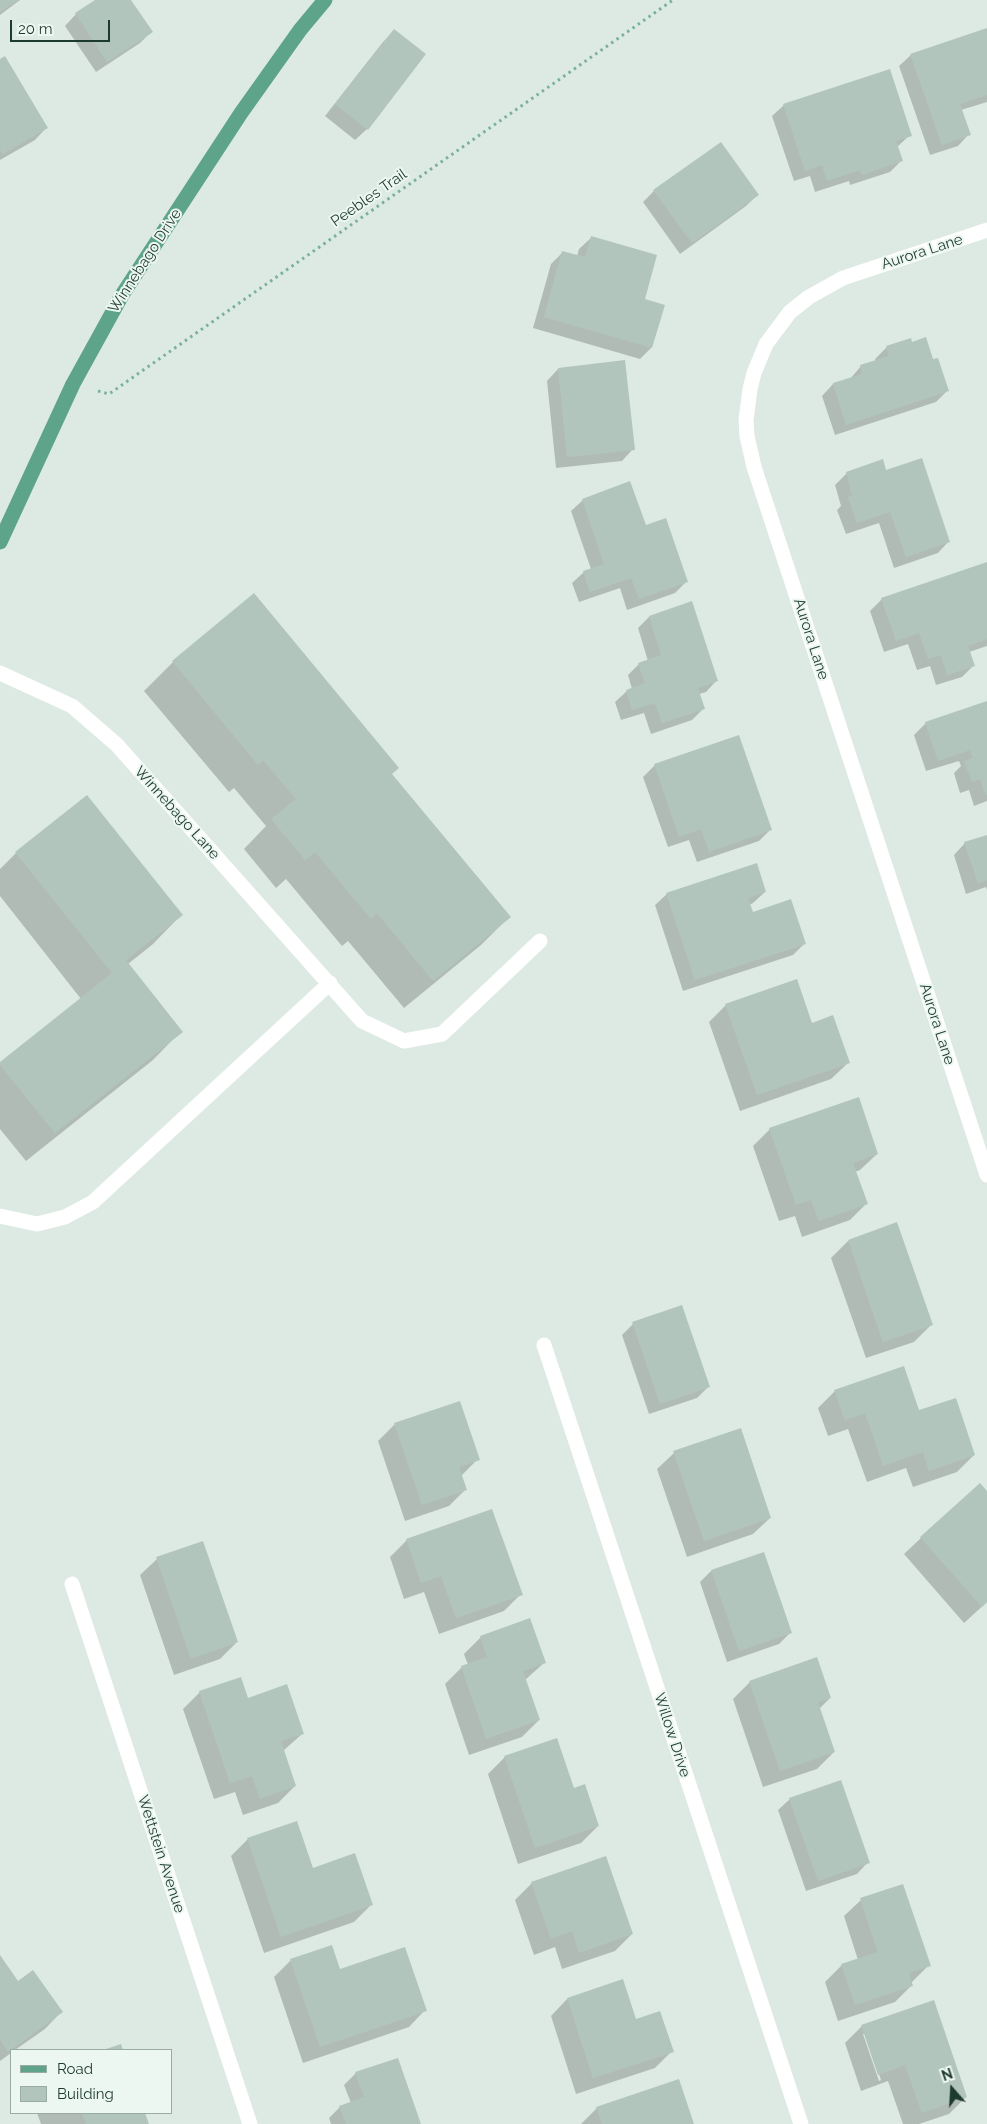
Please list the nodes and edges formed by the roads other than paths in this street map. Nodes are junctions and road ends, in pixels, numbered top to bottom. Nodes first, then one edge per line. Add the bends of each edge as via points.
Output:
1 (325, 0) edge
2 (987, 230) edge
3 (0, 542) edge
4 (0, 674) edge
5 (540, 941) dead end
6 (330, 983) junction
7 (987, 1175) edge
8 (0, 1216) edge
9 (544, 1345) dead end
10 (72, 1584) dead end
11 (250, 2124) edge
12 (800, 2124) edge

1 - 3 main road, Winnebago Drive via 284,53 122,295 73,384
2 - 7 street, Aurora Lane via 844,278 809,297 790,312 766,344 754,373 746,420 754,467
4 - 6 street, Winnebago Lane via 72,706 117,745
5 - 6 street, Winnebago Lane via 442,1034 404,1041 362,1021
6 - 8 street via 93,1202 65,1217 37,1224
9 - 12 street, Willow Drive
10 - 11 street, Wettstein Avenue

